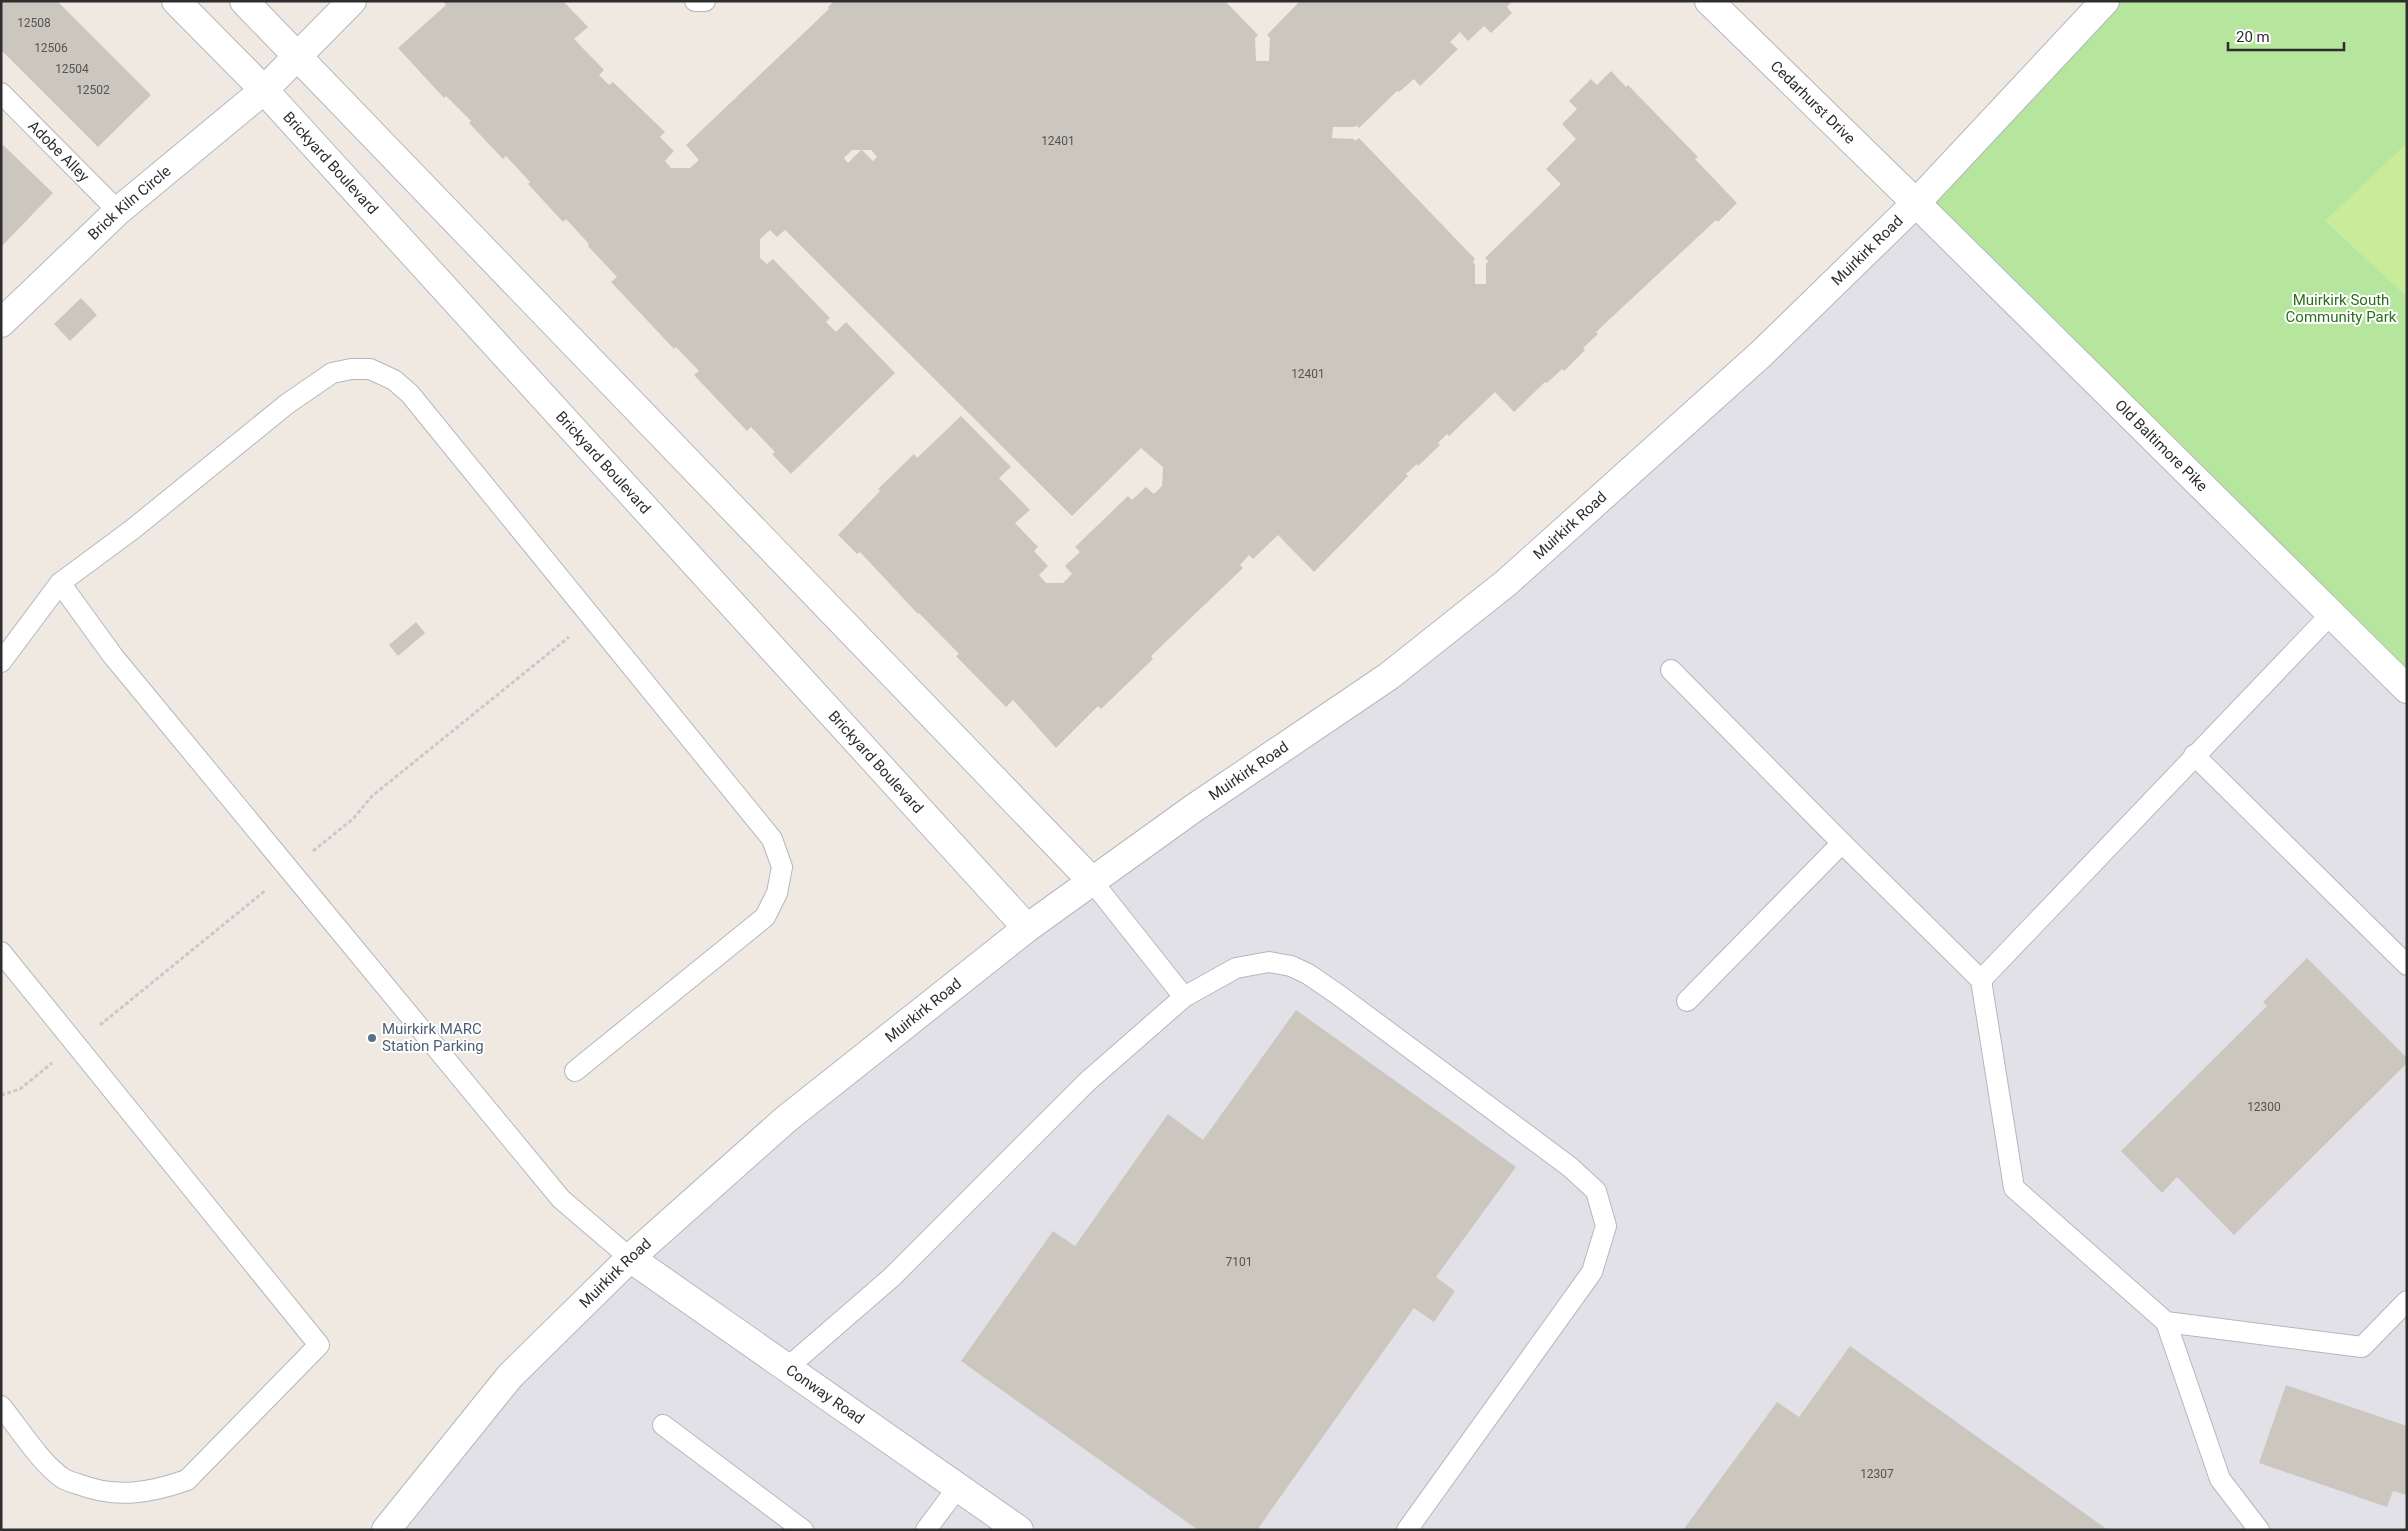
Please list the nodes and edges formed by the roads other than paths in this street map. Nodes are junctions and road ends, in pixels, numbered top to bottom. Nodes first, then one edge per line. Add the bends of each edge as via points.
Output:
1 (176, 1) edge
2 (244, 1) edge
3 (352, 1) edge
4 (695, 1) edge
5 (705, 1) edge
6 (1709, 1) edge
7 (2105, 1) edge
8 (297, 56) junction
9 (264, 90) junction
10 (1, 92) edge
11 (1916, 203) junction
12 (118, 211) junction
13 (1, 324) edge
14 (60, 583) junction
15 (2331, 614) junction
16 (1, 662) edge
17 (1672, 670) dead end
18 (2407, 689) edge
19 (2194, 755) junction
20 (1842, 843) junction
21 (1092, 881) junction
22 (1027, 928) junction
23 (1, 952) edge
24 (2407, 966) edge
25 (1981, 980) junction
26 (1184, 997) junction
27 (1687, 1001) dead end
28 (575, 1071) dead end
29 (630, 1258) junction
30 (2407, 1301) edge
31 (2166, 1322) junction
32 (787, 1368) junction
33 (1, 1406) edge
34 (663, 1425) dead end
35 (958, 1487) junction
36 (386, 1530) edge
37 (803, 1530) edge
38 (926, 1530) edge
39 (1019, 1530) edge
40 (1407, 1530) edge
41 (2259, 1530) edge

1 - 9 street, Brickyard Boulevard
2 - 8 street
3 - 8 street, Brick Kiln Circle
4 - 5 lane
6 - 11 street, Cedarhurst Drive
7 - 11 street, Muirkirk Road
8 - 9 street, Brick Kiln Circle
8 - 21 street
9 - 12 street, Brick Kiln Circle
9 - 22 street, Brickyard Boulevard
10 - 12 lane, Adobe Alley
11 - 15 street, Old Baltimore Pike
11 - 21 street, Muirkirk Road via 1761,354 1506,584 1389,676
12 - 13 street, Brick Kiln Circle
14 - 16 lane
14 - 28 lane via 332,373 370,369 394,380 410,394 772,839 782,867 777,893 765,917
14 - 29 lane via 120,664 561,1199
15 - 18 street, Old Baltimore Pike
15 - 19 lane
17 - 20 lane
19 - 24 lane
19 - 25 lane
20 - 25 lane
20 - 27 lane
21 - 22 street, Muirkirk Road
21 - 26 lane
22 - 29 street, Muirkirk Road via 785,1120
23 - 33 lane via 319,1345 187,1480 159,1490 126,1495 88,1488 64,1479 42,1458
25 - 31 lane via 2014,1188
26 - 32 lane via 1088,1081 892,1278
26 - 40 lane via 1236,968 1269,962 1291,966 1308,974 1570,1167 1596,1191 1606,1226 1592,1272
29 - 32 street, Conway Road
29 - 36 street, Muirkirk Road via 510,1376
30 - 31 lane via 2362,1347
31 - 41 lane via 2220,1479
32 - 35 street, Conway Road
34 - 37 lane
35 - 38 lane
35 - 39 street, Conway Road

